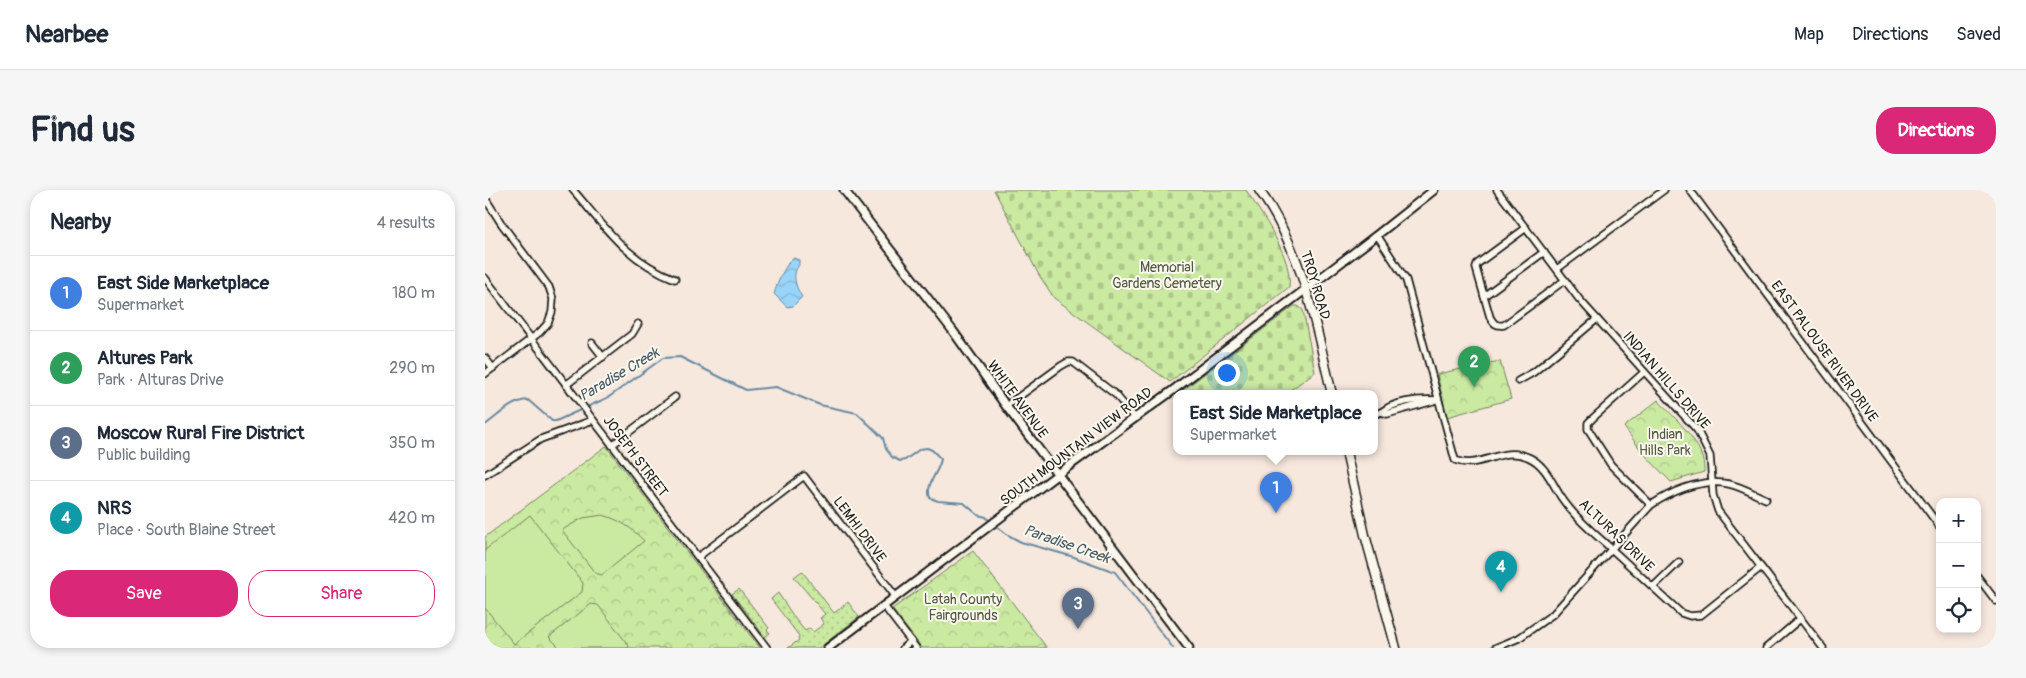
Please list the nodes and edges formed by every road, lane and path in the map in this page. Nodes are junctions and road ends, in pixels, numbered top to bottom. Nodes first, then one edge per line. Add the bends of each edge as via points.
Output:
1 (573, 190) edge
2 (844, 190) edge
3 (1259, 190) edge
4 (1434, 190) edge
5 (1497, 190) edge
6 (1664, 190) edge
7 (1690, 190) edge
8 (485, 198) edge
9 (1526, 228) junction
10 (1377, 236) junction
11 (1544, 252) junction
12 (1557, 269) junction
13 (485, 278) edge
14 (675, 279) dead end
15 (1565, 280) junction
16 (1306, 288) junction
17 (1484, 296) junction
18 (1597, 319) junction
19 (638, 324) dead end
20 (532, 339) junction
21 (592, 343) dead end
22 (603, 357) junction
23 (485, 358) edge
24 (493, 368) junction
25 (1643, 373) junction
26 (485, 374) edge
27 (1517, 380) dead end
28 (566, 385) junction
29 (1331, 390) edge
30 (675, 397) dead end
31 (1438, 400) junction
32 (1006, 406) junction
33 (1378, 413) edge
34 (1135, 418) junction
35 (593, 420) junction
36 (612, 445) junction
37 (1347, 455) edge
38 (1058, 474) junction
39 (485, 475) edge
40 (1713, 482) junction
41 (1766, 499) dead end
42 (1651, 505) junction
43 (1936, 522) edge
44 (1612, 550) junction
45 (698, 557) junction
46 (1679, 562) dead end
47 (1761, 568) junction
48 (1981, 581) edge
49 (1653, 587) junction
50 (896, 597) junction
51 (1996, 601) edge
52 (884, 606) junction
53 (1801, 619) junction
54 (911, 641) junction
55 (767, 648) edge
56 (828, 648) edge
57 (903, 648) edge
58 (917, 648) edge
59 (1189, 648) edge
60 (1396, 648) edge
61 (1495, 648) edge
62 (1766, 648) edge
63 (1823, 648) edge

1 - 14 street via 631,255 649,268
2 - 32 street, WHITE AVENUE via 953,331
3 - 16 main road, TROY ROAD via 1289,242
4 - 10 street, SOUTH MOUNTAIN VIEW ROAD
5 - 9 street, INDIAN HILLS DRIVE
6 - 12 street
7 - 43 street, EAST PALOUSE RIVER DRIVE
8 - 20 street via 549,286 553,300 550,318
9 - 11 street, INDIAN HILLS DRIVE
9 - 17 street via 1477,264
10 - 16 street, SOUTH MOUNTAIN VIEW ROAD
10 - 31 street, ALTURAS DRIVE via 1406,280
11 - 12 street, INDIAN HILLS DRIVE
11 - 17 street
12 - 15 street, INDIAN HILLS DRIVE
13 - 20 street, JOSEPH STREET
15 - 17 street via 1504,325 1494,323
15 - 18 street, INDIAN HILLS DRIVE
16 - 29 main road, TROY ROAD
16 - 34 street, SOUTH MOUNTAIN VIEW ROAD
18 - 25 street, INDIAN HILLS DRIVE
18 - 27 street via 1534,372
19 - 22 street via 632,334
20 - 24 street
20 - 28 street, JOSEPH STREET
21 - 22 street
22 - 28 street
23 - 24 street
24 - 26 street
25 - 40 street, INDIAN HILLS DRIVE via 1697,430 1710,456
25 - 42 street via 1593,418 1588,429 1611,465
28 - 35 street, JOSEPH STREET
30 - 36 street
31 - 33 street via 1387,414
31 - 44 street, ALTURAS DRIVE via 1455,460 1462,464 1472,463 1508,453 1531,458 1541,465 1569,508
32 - 34 street via 1065,364 1073,362 1116,395
32 - 38 street, WHITE AVENUE
34 - 38 street, SOUTH MOUNTAIN VIEW ROAD
35 - 36 street, JOSEPH STREET
35 - 39 street via 541,439
36 - 45 street, JOSEPH STREET
37 - 60 main road
38 - 50 street, SOUTH MOUNTAIN VIEW ROAD
38 - 59 street, WHITE AVENUE
40 - 41 street via 1730,484
40 - 42 street via 1681,488
40 - 47 street, INDIAN HILLS DRIVE via 1718,511
42 - 44 street
44 - 49 street, ALTURAS DRIVE
44 - 61 street via 1553,614 1519,638
45 - 50 street, LEMHI DRIVE via 804,476
45 - 55 street, JOSEPH STREET
46 - 49 street
47 - 49 street, ALTURAS DRIVE via 1701,615 1681,613
47 - 53 street, INDIAN HILLS DRIVE
48 - 51 street
50 - 52 street, SOUTH MOUNTAIN VIEW ROAD
52 - 54 street
52 - 56 street, SOUTH MOUNTAIN VIEW ROAD
53 - 62 street
53 - 63 street, INDIAN HILLS DRIVE
54 - 57 street
54 - 58 street

